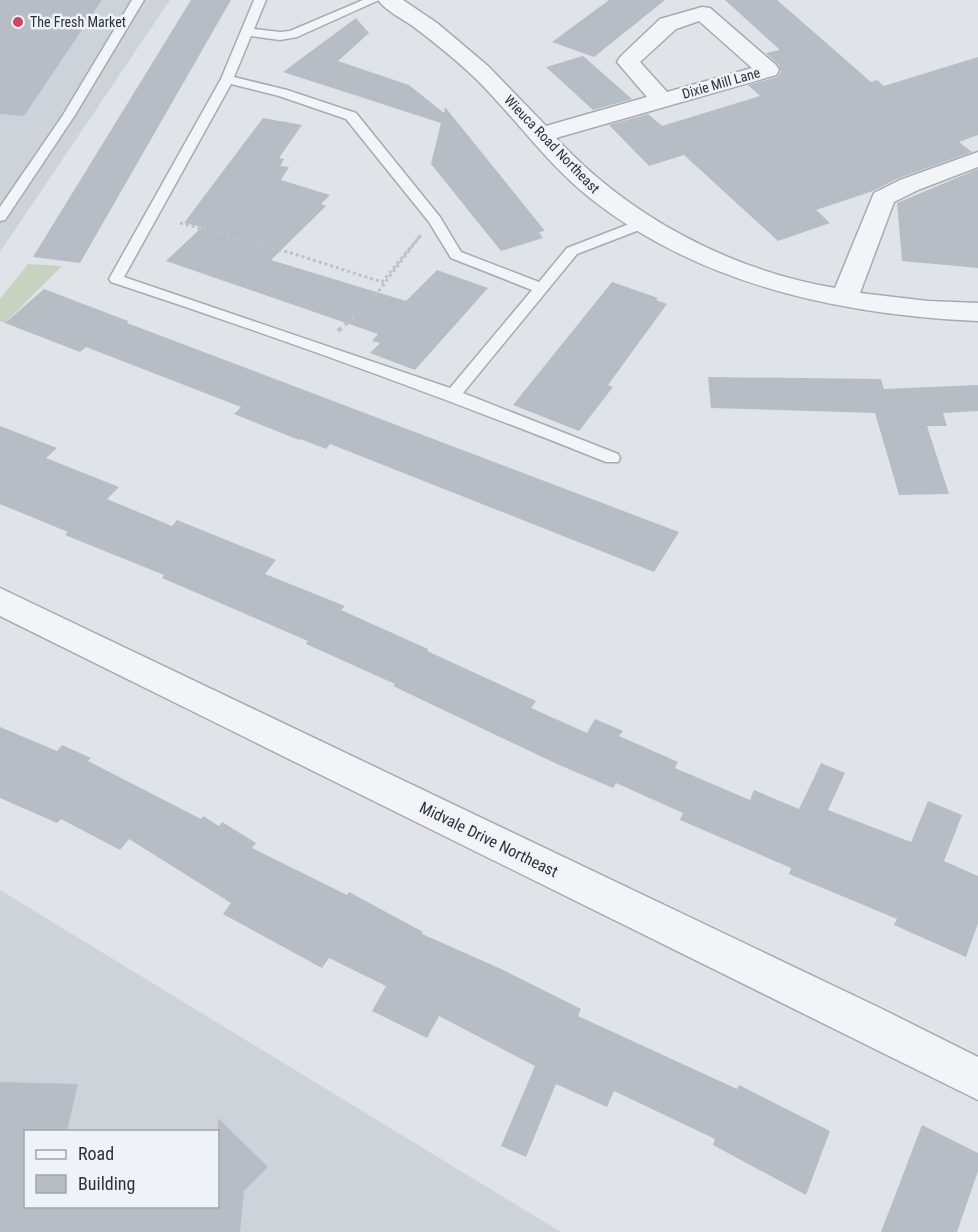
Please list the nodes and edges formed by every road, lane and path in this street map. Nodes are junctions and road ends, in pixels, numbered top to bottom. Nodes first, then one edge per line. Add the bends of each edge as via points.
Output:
1 (138, 0) edge
2 (260, 0) edge
3 (373, 0) edge
4 (389, 0) edge
5 (247, 32) junction
6 (227, 79) junction
7 (662, 100) junction
8 (541, 135) junction
9 (978, 159) edge
10 (0, 217) edge
11 (180, 223) dead end
12 (642, 224) junction
13 (541, 288) junction
14 (844, 298) junction
15 (978, 312) edge
16 (319, 348) junction
17 (453, 395) junction
18 (612, 458) dead end
19 (0, 602) edge
20 (978, 1079) edge

1 - 10 lane via 69,115
2 - 5 lane
3 - 5 lane via 293,34
4 - 8 street, Wieuca Road Northeast via 466,57
5 - 6 lane
6 - 13 lane via 351,116 435,220 456,255
6 - 16 lane via 116,279
7 - 7 street, Dixie Mill Lane via 736,79 768,70 702,13 668,24 628,62
7 - 8 street, Dixie Mill Lane
8 - 12 street, Wieuca Road Northeast via 598,192
9 - 14 street via 883,198
11 - 16 path via 382,282 420,236 369,304
12 - 13 lane via 572,251
12 - 14 street, Wieuca Road Northeast via 743,270
13 - 17 lane
14 - 15 street, Wieuca Road Northeast
16 - 17 lane
17 - 18 lane
19 - 20 street, Midvale Drive Northeast

